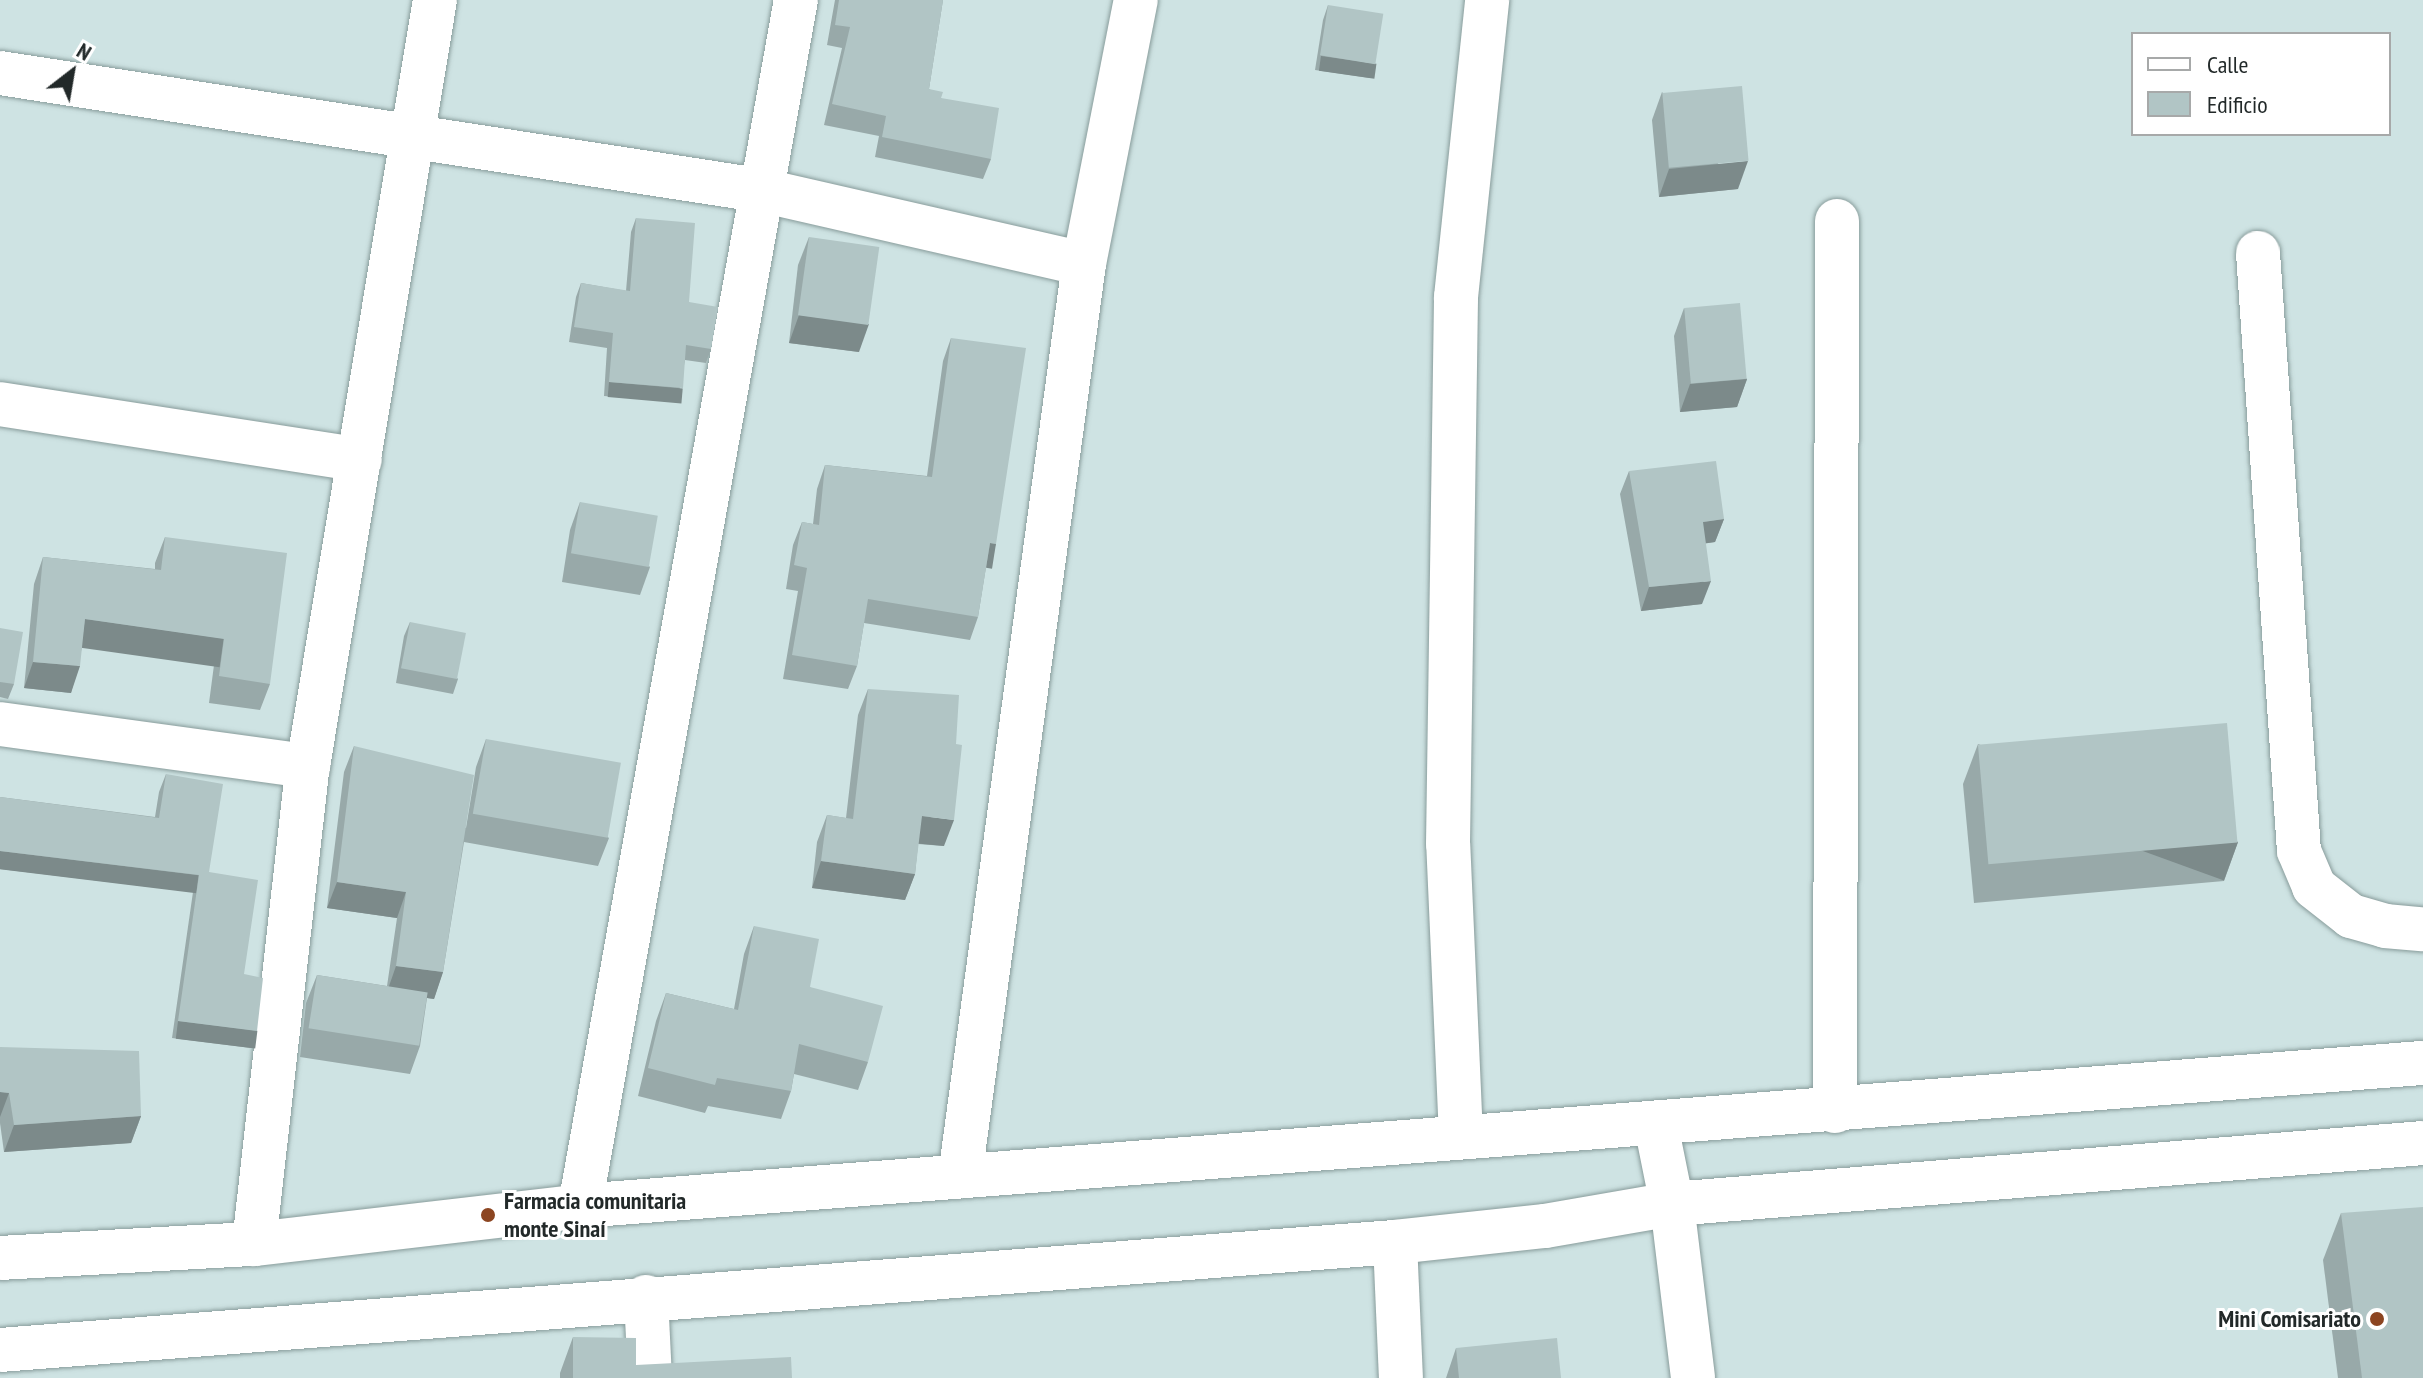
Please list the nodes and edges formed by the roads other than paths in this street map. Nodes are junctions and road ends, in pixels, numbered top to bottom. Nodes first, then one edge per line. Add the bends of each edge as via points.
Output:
1 (435, 0) edge
2 (796, 0) edge
3 (1136, 0) edge
4 (1487, 0) edge
5 (0, 73) edge
6 (415, 138) junction
7 (765, 191) junction
8 (1837, 221) dead end
9 (2258, 253) dead end
10 (1084, 264) junction
11 (0, 404) edge
12 (360, 460) junction
13 (0, 724) edge
14 (308, 766) junction
15 (2423, 929) edge
16 (2423, 1063) edge
17 (1835, 1111) junction
18 (1656, 1125) junction
19 (1461, 1137) junction
20 (2423, 1143) edge
21 (960, 1176) junction
22 (1672, 1204) junction
23 (580, 1206) junction
24 (1395, 1242) junction
25 (254, 1244) junction
26 (0, 1258) edge
27 (646, 1297) junction
28 (0, 1350) edge
29 (650, 1378) edge
30 (1401, 1378) edge
31 (1693, 1378) edge

1 - 6 street
2 - 7 street
3 - 10 street
4 - 19 street via 1456,297 1448,844
5 - 6 street
6 - 7 street
6 - 12 street
7 - 10 street
7 - 23 street
8 - 17 street
9 - 15 street via 2299,851 2314,887 2351,916
10 - 21 street
11 - 12 street
12 - 14 street
13 - 14 street
14 - 25 street
16 - 17 street
17 - 18 street
18 - 19 street
18 - 22 street
19 - 21 street
20 - 22 street
21 - 23 street
22 - 24 street via 1545,1226
22 - 31 street
23 - 25 street
24 - 27 street
24 - 30 street
25 - 26 street
27 - 28 street
27 - 29 street

